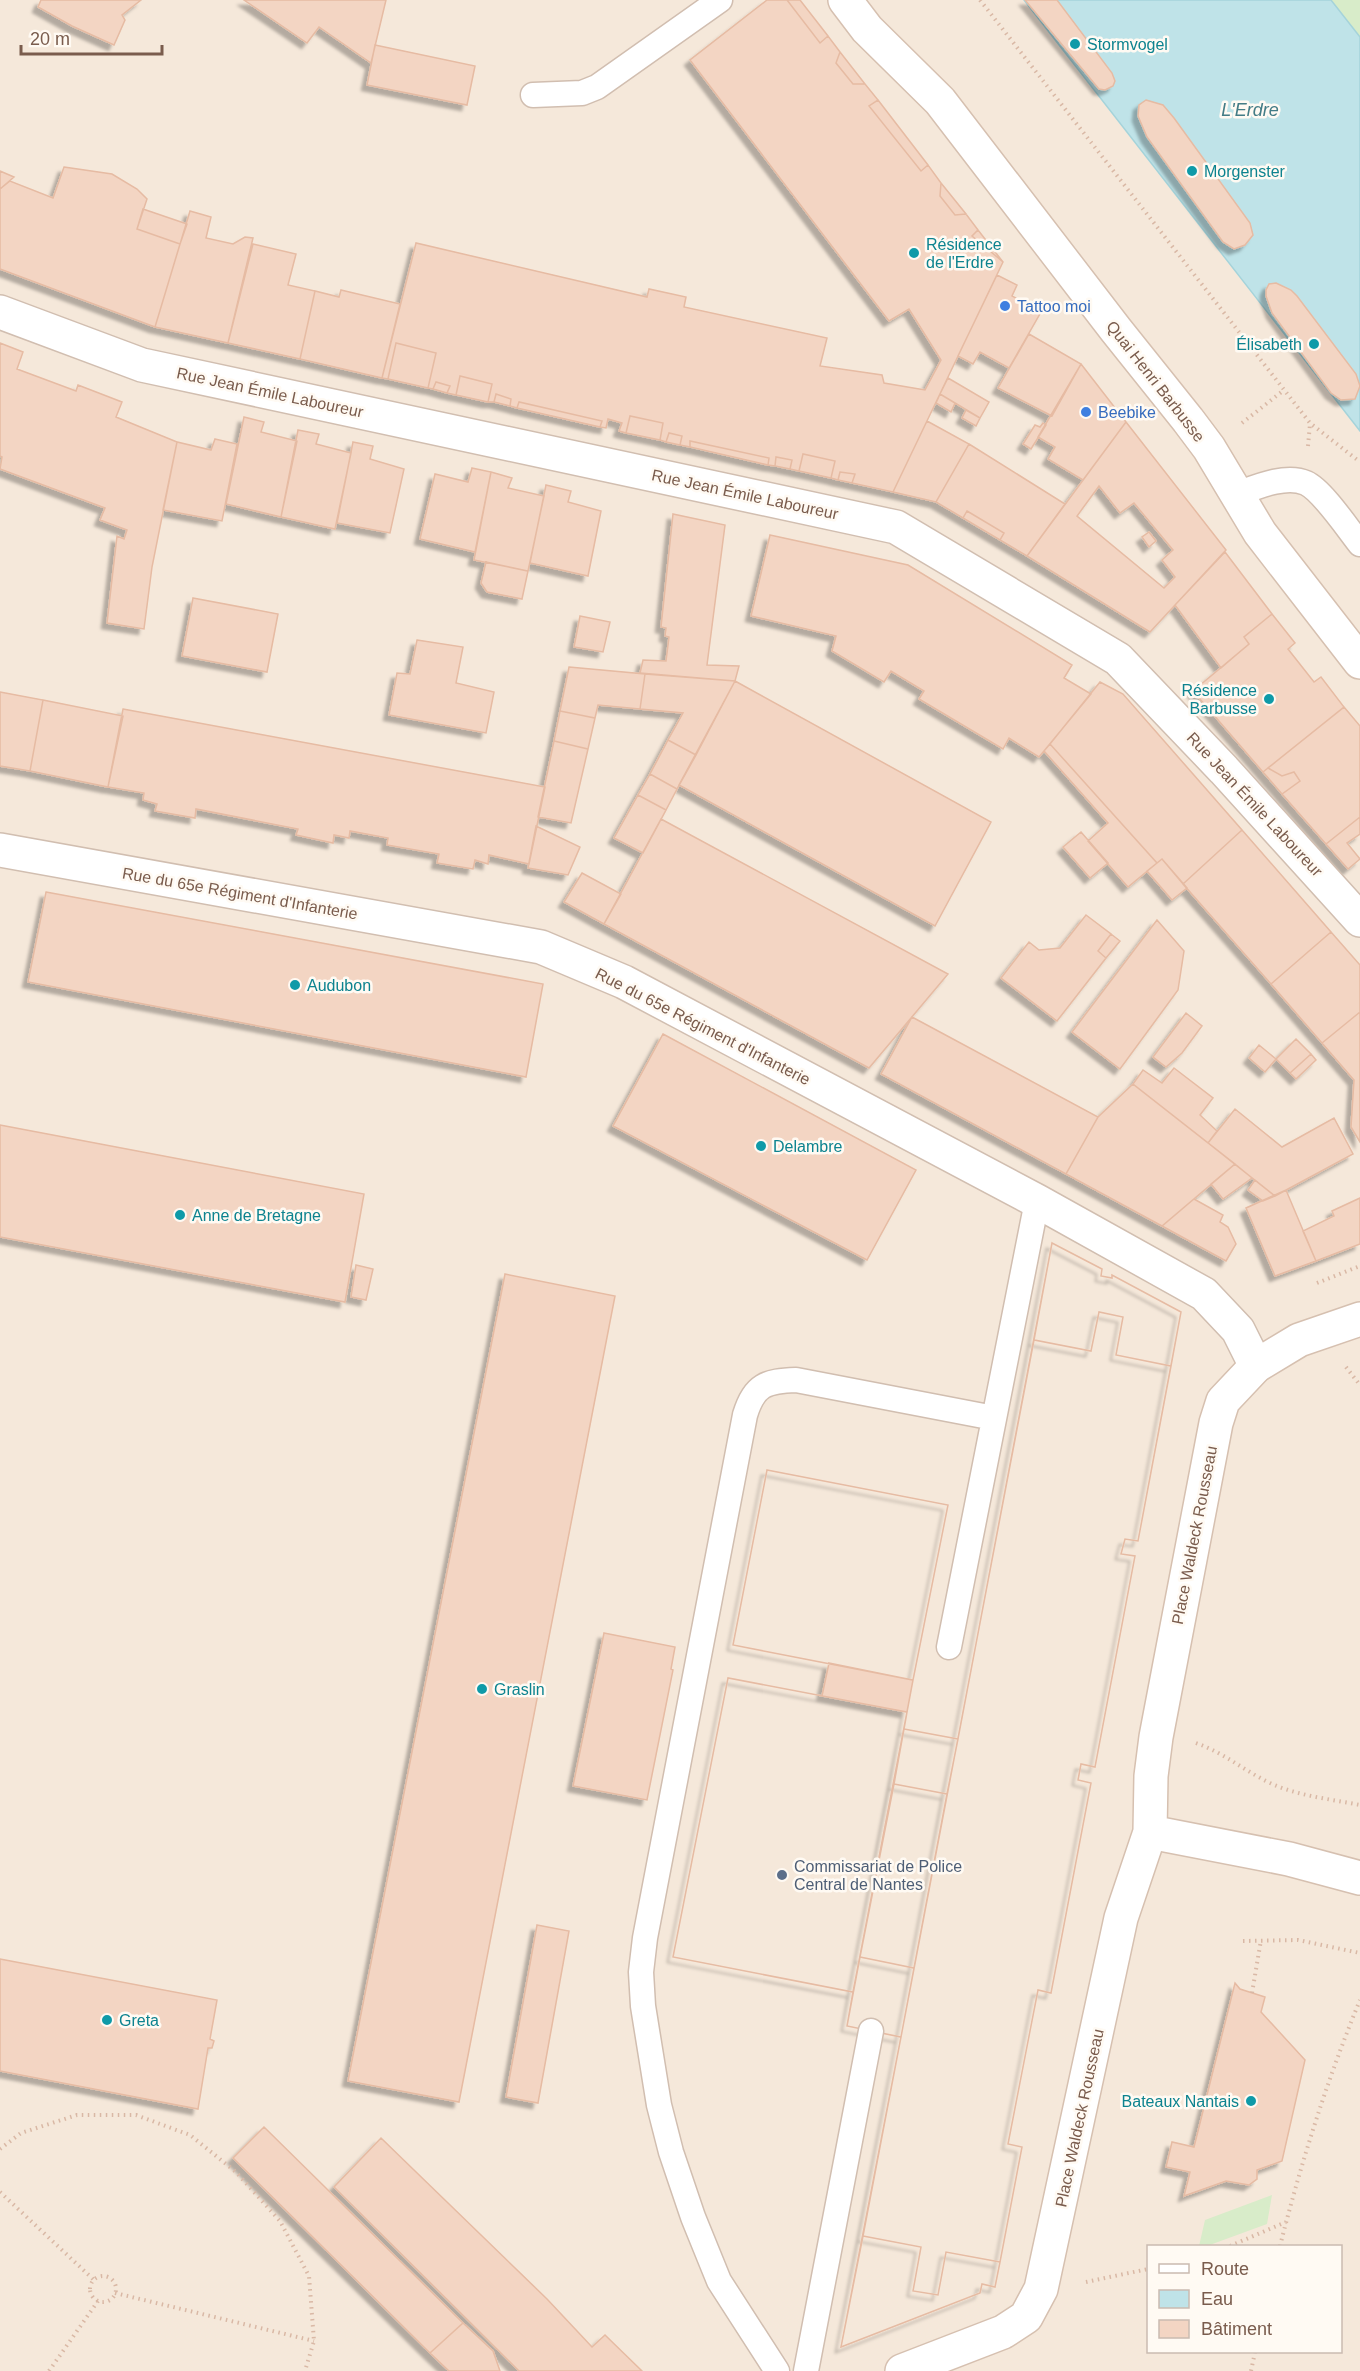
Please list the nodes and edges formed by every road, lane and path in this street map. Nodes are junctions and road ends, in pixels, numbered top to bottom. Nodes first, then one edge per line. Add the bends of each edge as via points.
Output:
1 (720, 0) edge
2 (845, 0) edge
3 (980, 0) edge
4 (533, 95) dead end
5 (0, 312) edge
6 (1284, 390) junction
7 (1242, 423) dead end
8 (1360, 462) edge
9 (1237, 494) junction
10 (1360, 544) edge
11 (1360, 662) edge
12 (0, 850) edge
13 (1360, 920) edge
14 (1037, 1201) junction
15 (1360, 1266) edge
16 (1317, 1283) dead end
17 (1360, 1318) edge
18 (1345, 1360) dead end
19 (1256, 1366) junction
20 (1360, 1385) edge
21 (994, 1418) junction
22 (949, 1647) dead end
23 (1187, 1740) dead end
24 (1360, 1804) edge
25 (1150, 1832) junction
26 (1360, 1878) edge
27 (1261, 1940) junction
28 (1243, 1941) dead end
29 (1360, 1953) edge
30 (1252, 1993) dead end
31 (1360, 2000) edge
32 (871, 2031) dead end
33 (0, 2149) edge
34 (0, 2192) edge
35 (1286, 2222) junction
36 (1234, 2245) edge
37 (1280, 2245) edge
38 (1147, 2270) edge
39 (94, 2280) junction
40 (1041, 2289) junction
41 (115, 2293) junction
42 (98, 2301) junction
43 (314, 2341) junction
44 (1255, 2353) edge
45 (49, 2371) edge
46 (305, 2371) edge
47 (777, 2371) edge
48 (806, 2371) edge
49 (902, 2371) edge
50 (1251, 2371) edge

1 - 4 lane via 597,87 582,93
2 - 9 street, Quai Henri Barbusse via 867,29 940,101 1188,420
3 - 6 path
5 - 13 street, Rue Jean Émile Laboureur via 142,365 896,526 1118,659
6 - 7 path
6 - 8 path via 1310,423
9 - 10 lane via 1270,482 1304,482 1315,489
9 - 11 street, Quai Henri Barbusse via 1260,533
12 - 14 street, Rue du 65e Régiment d'Infanterie via 541,947 624,982
14 - 19 street, Rue du 65e Régiment d'Infanterie via 1204,1294 1238,1330
14 - 21 lane
15 - 16 path
17 - 19 street, Place Waldeck Rousseau via 1299,1340
18 - 20 path
19 - 25 street, Place Waldeck Rousseau via 1223,1401 1216,1423 1156,1737
21 - 22 lane
21 - 47 lane via 796,1380 775,1380 760,1387 750,1398 744,1415 641,1972 644,2018 671,2152 719,2281
23 - 24 path via 1217,1751 1270,1783 1303,1795
25 - 26 street via 1288,1859
25 - 40 street, Place Waldeck Rousseau via 1121,1918
27 - 28 path
27 - 29 path via 1298,1940
27 - 30 path
31 - 35 path via 1342,2044
32 - 48 lane
33 - 43 path via 21,2133 77,2115 136,2115 190,2135 236,2172 280,2221 309,2276
34 - 39 path
35 - 36 path
35 - 37 path
38 - 40 path
39 - 41 path via 110,2278
39 - 42 path via 91,2291
40 - 49 street, Place Waldeck Rousseau via 1026,2317 1004,2332
41 - 42 path via 107,2301
41 - 43 path
42 - 45 path
43 - 46 path
44 - 50 path

